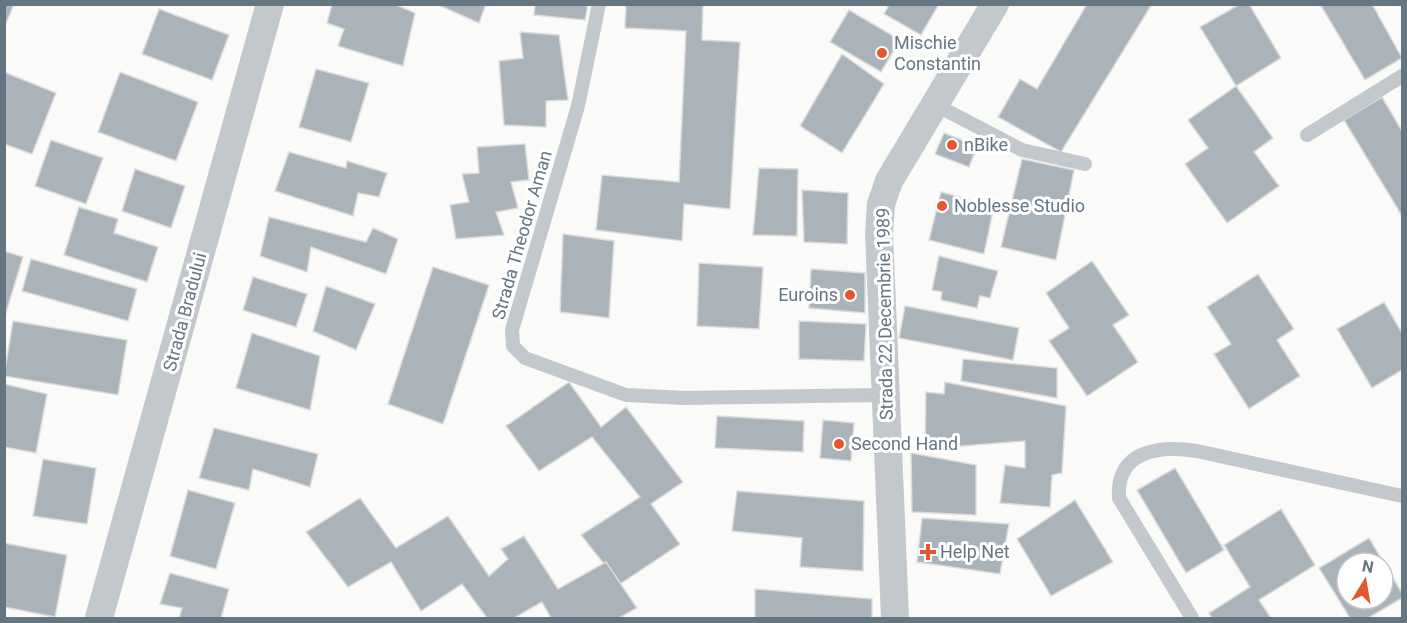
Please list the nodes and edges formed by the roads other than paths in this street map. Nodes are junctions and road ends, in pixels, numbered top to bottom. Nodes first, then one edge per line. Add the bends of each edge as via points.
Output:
1 (270, 4) edge
2 (599, 4) edge
3 (995, 4) edge
4 (1402, 76) edge
5 (936, 105) junction
6 (1307, 135) dead end
7 (1085, 164) dead end
8 (886, 394) junction
9 (1402, 496) edge
10 (99, 618) edge
11 (895, 618) edge
12 (1191, 618) edge

1 - 10 street, Strada Bradului
2 - 8 lane, Strada Theodor Aman via 578,106 512,330 513,346 525,358 626,394 685,398
3 - 5 street, Strada 22 Decembrie 1989
4 - 6 lane
5 - 7 lane via 1022,150
5 - 8 street, Strada 22 Decembrie 1989 via 889,181 881,204
8 - 11 street, Strada 22 Decembrie 1989
9 - 12 lane via 1197,451 1171,447 1150,450 1126,466 1118,484 1119,498

